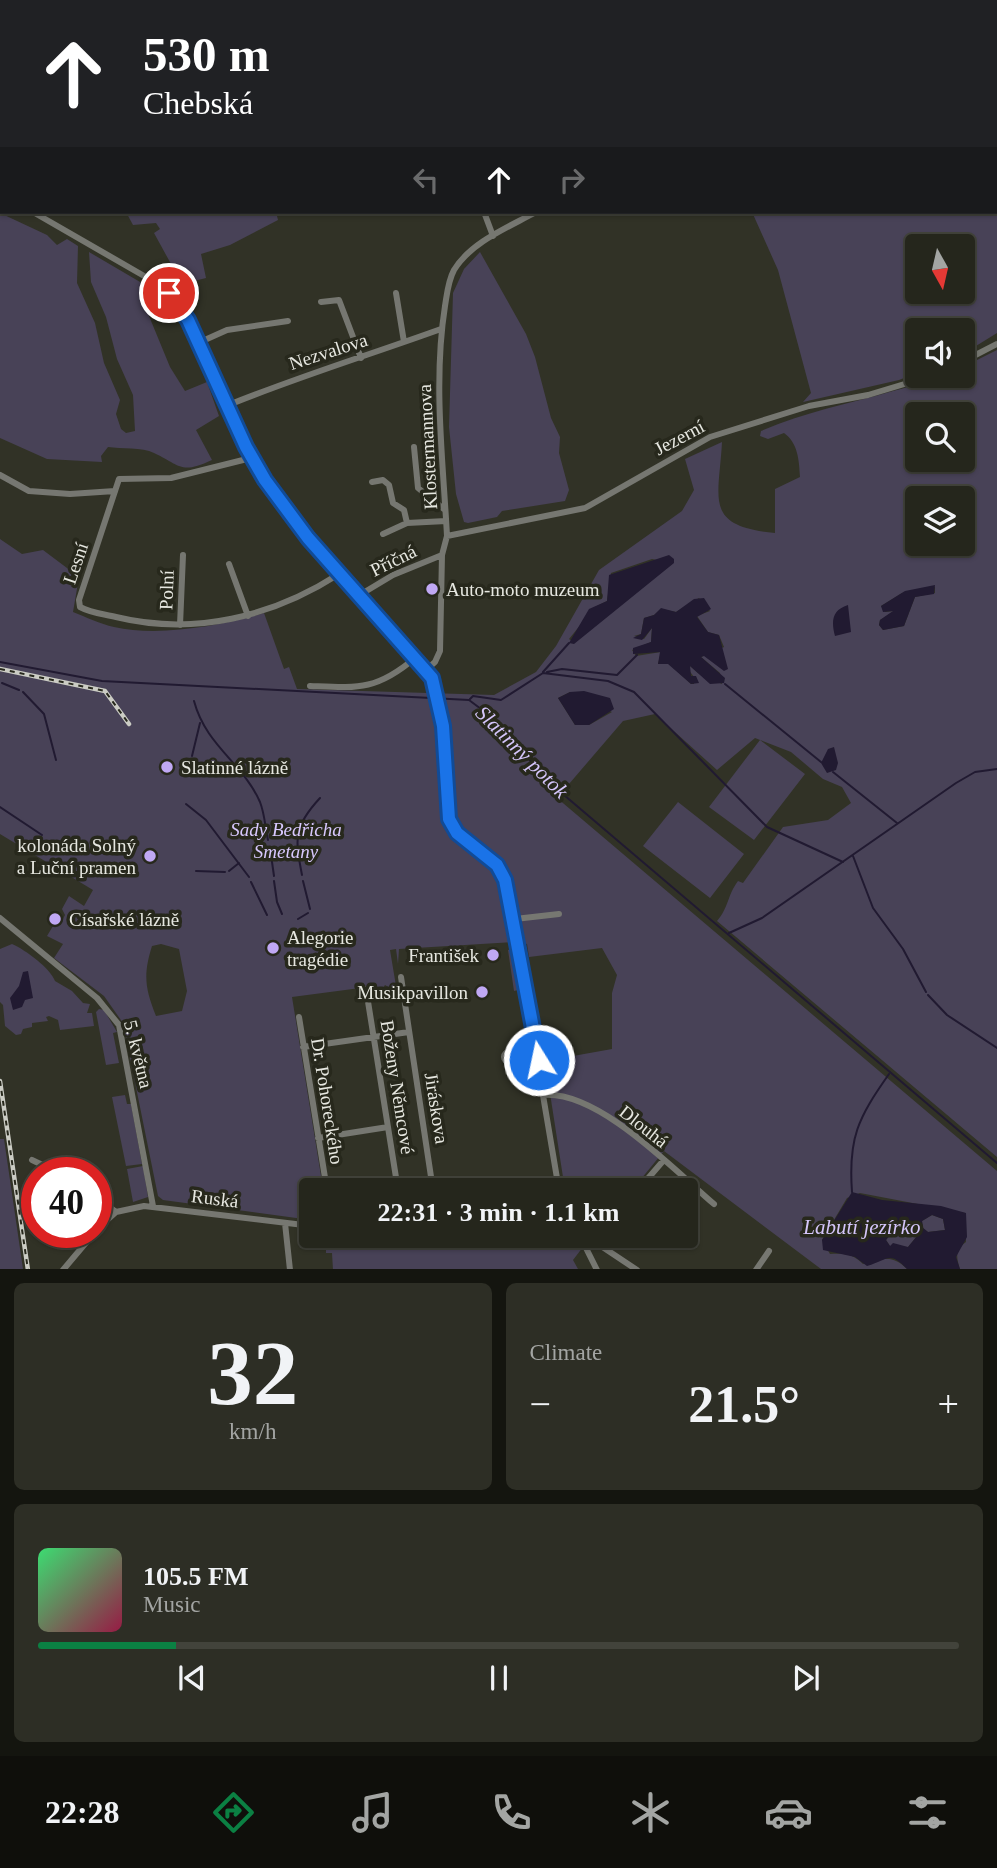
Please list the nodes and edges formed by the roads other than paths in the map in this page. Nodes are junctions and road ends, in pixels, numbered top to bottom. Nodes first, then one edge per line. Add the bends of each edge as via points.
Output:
1 (36, 214) edge
2 (485, 214) edge
3 (532, 214) edge
4 (493, 236) junction
5 (396, 293) dead end
6 (321, 302) dead end
7 (288, 321) dead end
8 (441, 329) junction
9 (404, 342) junction
10 (198, 343) junction
11 (997, 344) edge
12 (975, 355) edge
13 (360, 358) junction
14 (905, 384) edge
15 (226, 406) junction
16 (414, 447) dead end
17 (251, 457) junction
18 (0, 475) edge
19 (372, 482) dead end
20 (115, 491) junction
21 (445, 510) junction
22 (446, 521) junction
23 (407, 523) junction
24 (383, 534) dead end
25 (447, 536) junction
26 (183, 555) dead end
27 (442, 555) junction
28 (229, 564) dead end
29 (339, 574) junction
30 (358, 596) junction
31 (248, 615) junction
32 (180, 625) junction
33 (415, 658) junction
34 (426, 670) junction
35 (310, 686) dead end
36 (559, 914) dead end
37 (0, 918) edge
38 (514, 919) junction
39 (401, 977) dead end
40 (366, 989) dead end
41 (299, 1017) dead end
42 (409, 1031) junction
43 (374, 1037) junction
44 (303, 1047) junction
45 (538, 1054) junction
46 (505, 1063) dead end
47 (544, 1095) junction
48 (388, 1127) junction
49 (318, 1138) junction
50 (663, 1161) junction
51 (325, 1178) edge
52 (396, 1178) edge
53 (431, 1178) edge
54 (557, 1178) edge
55 (648, 1178) edge
56 (714, 1204) dead end
57 (153, 1206) junction
58 (112, 1209) edge
59 (116, 1212) junction
60 (112, 1216) edge
61 (285, 1223) junction
62 (299, 1225) edge
63 (81, 1248) edge
64 (586, 1248) edge
65 (604, 1248) edge
66 (769, 1251) dead end
67 (63, 1269) edge
68 (290, 1269) edge
69 (597, 1269) edge
70 (637, 1269) edge
71 (756, 1269) edge

1 - 10 street via 158,284 176,301
2 - 4 street
3 - 4 street, Klostermannova
4 - 8 street, Klostermannova via 474,248 454,271
5 - 9 street
6 - 13 street via 339,300
7 - 10 street via 227,330
8 - 9 street, Nezvalova
8 - 21 street, Klostermannova
9 - 13 street, Nezvalova
10 - 15 street
11 - 12 street
13 - 15 street, Nezvalova
14 - 25 street, Jezerní via 809,405 710,436 585,508
15 - 17 street
16 - 21 street via 418,488
17 - 20 street via 171,478 119,479
17 - 29 street
18 - 20 street via 29,491
19 - 23 street via 383,480 389,485 393,503 404,510
20 - 32 street, Lesní via 80,607 134,621
21 - 22 street, Klostermannova
22 - 23 street
22 - 25 street, Klostermannova
23 - 24 street
25 - 27 street, Klostermannova
26 - 32 street, Polní
27 - 30 street, Příčná via 393,575
27 - 34 street, Klostermannova via 438,657
28 - 31 street
29 - 30 street
29 - 31 street, Lesní via 285,603
30 - 33 street
31 - 32 street, Lesní
33 - 34 street
33 - 35 street via 401,670 362,688
34 - 38 street via 440,705 449,819 457,833 502,873
36 - 38 street
37 - 57 street, 5. května via 103,1004 119,1025
38 - 45 street
39 - 42 street, Jiráskova
40 - 43 street, Boženy Němcové
41 - 44 street, Dr. Pohoreckého
42 - 43 street
42 - 53 street, Jiráskova
43 - 44 street
43 - 48 street, Boženy Němcové
44 - 49 street, Dr. Pohoreckého
45 - 46 street
45 - 47 street
47 - 50 street, Dlouhá via 584,1104 603,1114
47 - 54 street
48 - 49 street
48 - 52 street, Boženy Němcové
49 - 51 street, Dr. Pohoreckého
50 - 55 street
50 - 56 street, Dlouhá
57 - 59 street, Ruská
57 - 61 street, Ruská
58 - 59 street
59 - 60 street
61 - 62 street, Ruská
61 - 68 street
63 - 67 street
64 - 69 street
65 - 70 street
66 - 71 street

